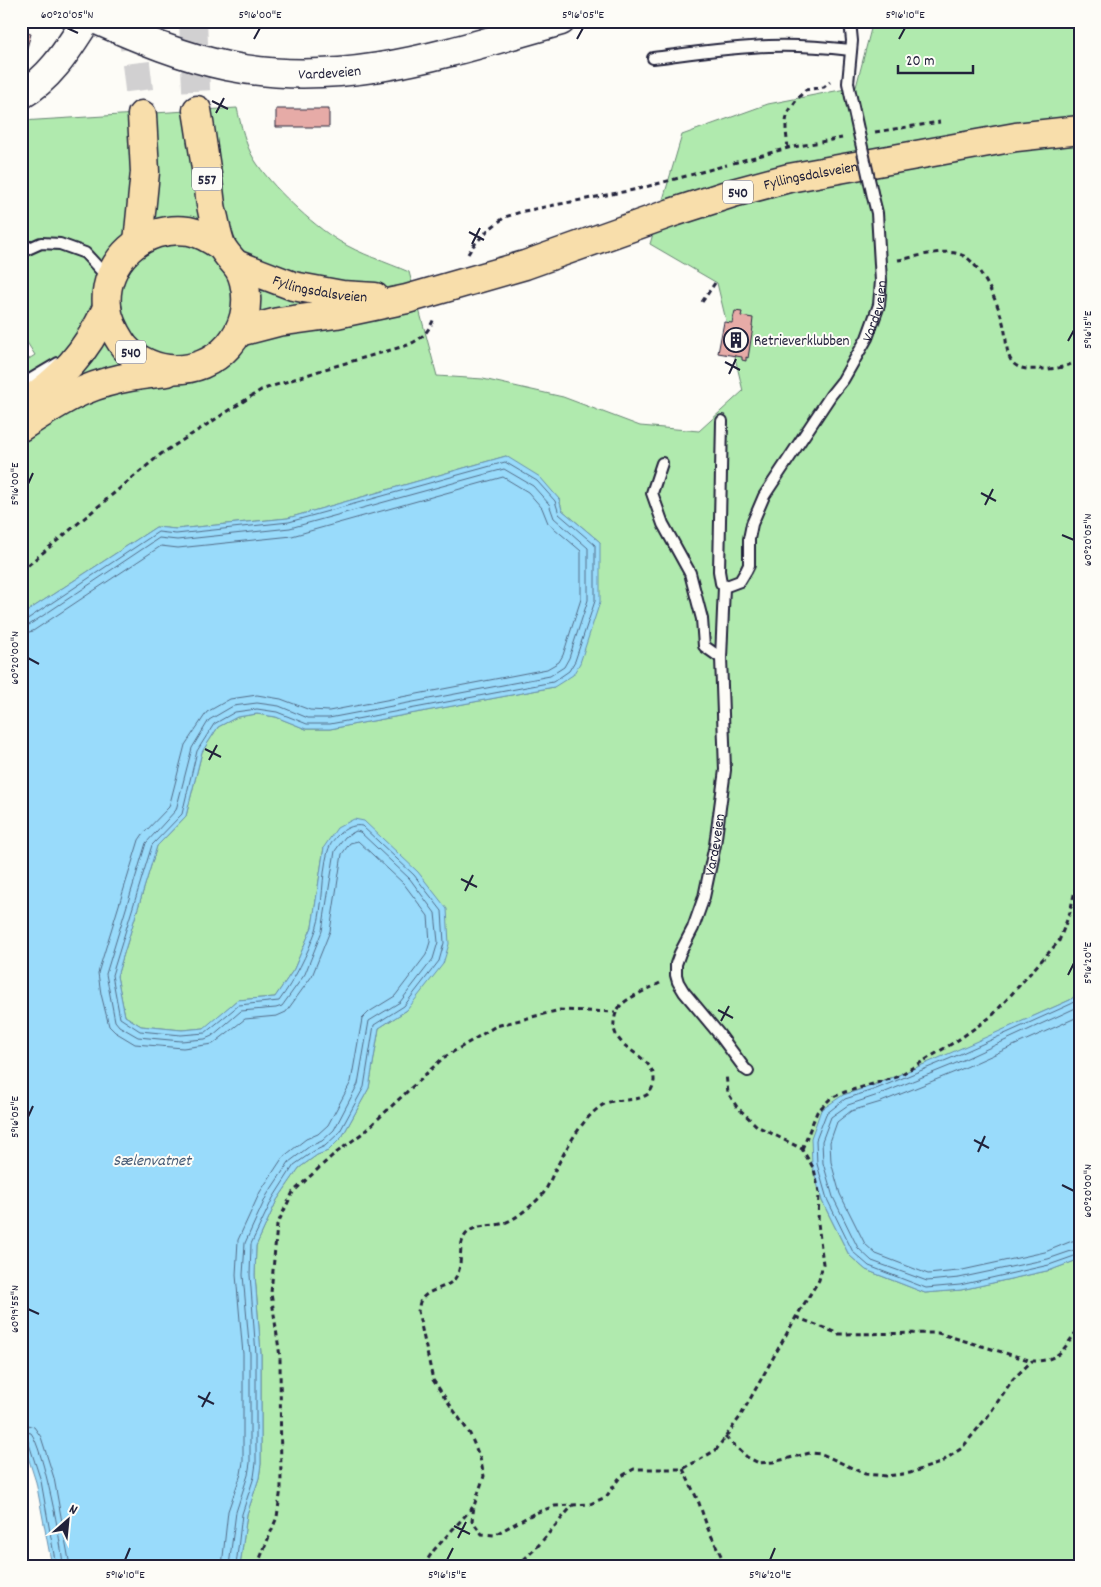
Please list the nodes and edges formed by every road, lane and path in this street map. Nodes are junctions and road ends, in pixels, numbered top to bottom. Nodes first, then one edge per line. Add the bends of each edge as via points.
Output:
1 (86, 21) edge
2 (99, 21) edge
3 (561, 21) edge
4 (850, 21) edge
5 (851, 50) junction
6 (653, 58) dead end
7 (21, 95) edge
8 (197, 110) tunnel mouth
9 (142, 116) tunnel mouth
10 (1080, 130) edge
11 (815, 144) dead end
12 (788, 148) junction
13 (138, 242) junction
14 (21, 252) edge
15 (230, 256) junction
16 (464, 260) dead end
17 (880, 263) junction
18 (109, 280) junction
19 (715, 284) dead end
20 (407, 300) junction
21 (702, 302) dead end
22 (107, 308) junction
23 (437, 311) dead end
24 (239, 332) junction
25 (84, 350) junction
26 (1080, 359) edge
27 (180, 370) junction
28 (21, 385) edge
29 (21, 406) edge
30 (722, 421) dead end
31 (21, 427) edge
32 (662, 463) dead end
33 (21, 571) edge
34 (724, 587) junction
35 (721, 658) junction
36 (1080, 870) edge
37 (676, 975) junction
38 (615, 1012) junction
39 (730, 1049) junction
40 (748, 1071) dead end
41 (802, 1149) junction
42 (796, 1317) junction
43 (1080, 1327) edge
44 (1032, 1361) junction
45 (725, 1437) junction
46 (683, 1469) junction
47 (574, 1505) junction
48 (474, 1506) junction
49 (257, 1566) edge
50 (423, 1566) edge
51 (517, 1566) edge
52 (726, 1566) edge

1 - 7 main road via 51,71
2 - 3 main road, Vardeveien via 168,49 226,66 293,74 357,71 420,61
4 - 5 lane, Vardeveien
5 - 6 lane via 771,46 724,48
5 - 12 path via 824,87 805,90 788,110 785,123
5 - 17 lane, Vardeveien, bridge via 848,82 877,213
8 - 15 main road, 557 via 213,217
9 - 13 main road via 145,172
10 - 20 main road, Fyllingsdalsveien / 540 via 1016,137 789,178 680,210 525,265
11 - 12 path
12 - 16 path via 638,189 524,210 505,217 488,230
13 - 15 main road, 540 via 172,230 190,231 207,237
13 - 18 main road, 540 via 115,265
14 - 18 lane via 42,243 60,244 85,253
15 - 20 main road, Fyllingsdalsveien / 540 via 293,286 342,295
15 - 24 main road, 540 via 244,282 247,299
17 - 26 path via 946,252 965,257 977,268 995,300 1013,364 1024,369 1058,369
17 - 34 lane, Vardeveien via 879,305 867,338 843,380 764,496 752,524 746,571 740,580
18 - 22 main road, 540
19 - 21 path
20 - 24 main road, Fyllingsdalsveien / 540 via 278,322
22 - 25 main road, 540
22 - 27 main road, 540 via 112,328 123,346 140,360 159,368
23 - 33 path via 432,326 421,339 262,390 218,417 161,454
24 - 27 main road, 540 via 228,348 214,359 198,367
25 - 28 lane
25 - 29 main road, 540 via 64,373
27 - 31 main road, 540 via 131,375 105,383 74,395
30 - 34 lane, Vardeveien via 719,571
32 - 35 lane via 652,493 690,573 702,619 704,646
34 - 35 lane, Vardeveien
35 - 37 lane, Vardeveien via 725,770 715,846 704,897 676,964
36 - 41 path via 1059,941 992,1016 897,1077 831,1098 817,1112
37 - 38 path via 622,1003
37 - 39 lane via 684,992
38 - 48 path via 613,1027 620,1042 648,1064 654,1074 653,1087 635,1099 614,1100 603,1105 590,1116 534,1203 506,1223 477,1227 467,1233 461,1244 457,1276 447,1286 421,1300 418,1311 433,1380 470,1434 480,1458 484,1476
38 - 49 path via 560,1010 496,1026 442,1058 364,1132 332,1156 294,1192 277,1225 271,1293 280,1357 281,1488 277,1517
39 - 40 lane
39 - 41 path via 725,1072 728,1093 737,1107 757,1126
41 - 42 path via 814,1169 819,1192 818,1223 823,1264 820,1280
42 - 44 path via 840,1334 938,1333
42 - 45 path via 740,1417
43 - 44 path via 1060,1354 1047,1361
44 - 45 path via 1013,1378 962,1448 940,1463 910,1473 865,1474 822,1454 759,1463 746,1457
45 - 46 path via 716,1450
46 - 47 path via 634,1470 620,1478 606,1497 590,1504
46 - 52 path
47 - 48 path via 555,1506 535,1513 494,1535 482,1534 472,1521
47 - 51 path
48 - 50 path

